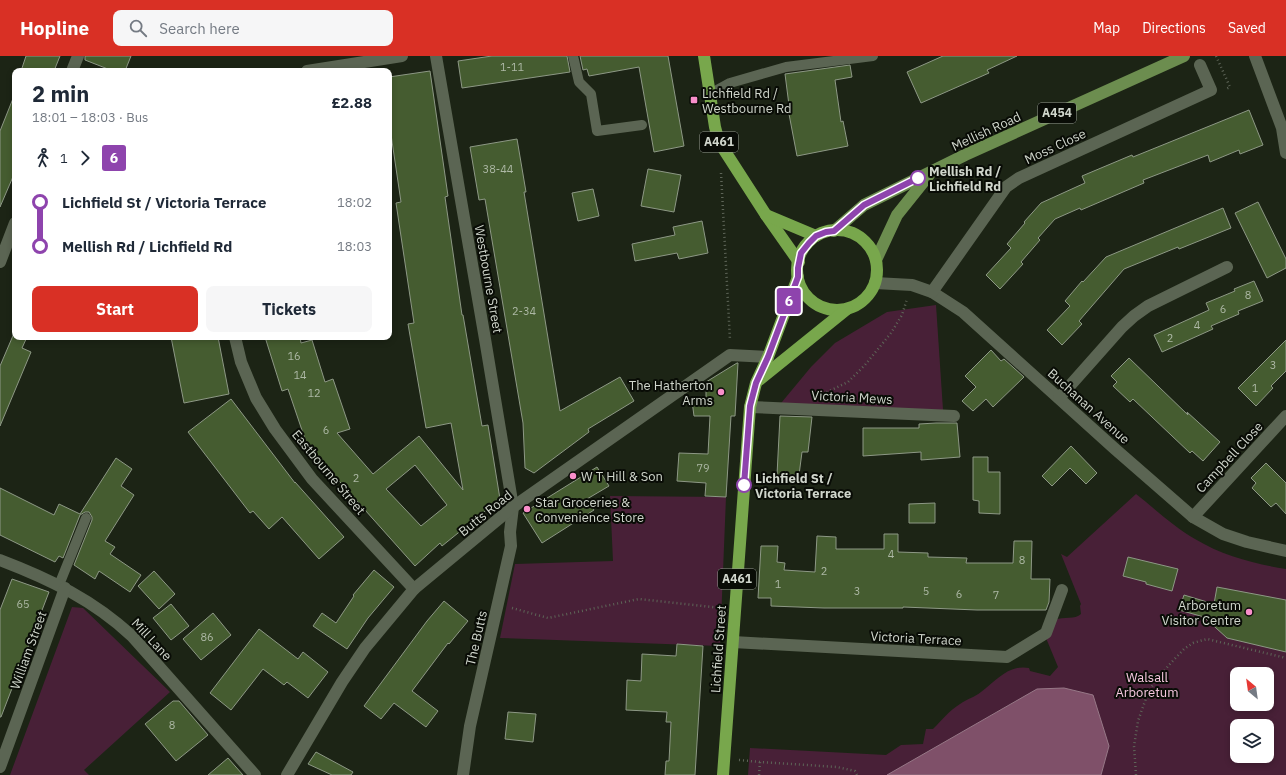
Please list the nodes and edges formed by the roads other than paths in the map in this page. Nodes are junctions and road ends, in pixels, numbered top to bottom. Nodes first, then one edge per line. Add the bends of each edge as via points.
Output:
1 (78, 56) edge
2 (402, 56) edge
3 (436, 56) edge
4 (573, 56) edge
5 (704, 56) edge
6 (873, 56) edge
7 (1184, 56) edge
8 (1255, 56) edge
9 (1200, 65) dead end
10 (73, 68) edge
11 (325, 68) edge
12 (710, 94) junction
13 (642, 125) dead end
14 (1286, 153) edge
15 (931, 172) junction
16 (766, 215) junction
17 (12, 230) edge
18 (834, 231) junction
19 (816, 236) junction
20 (876, 260) junction
21 (0, 262) edge
22 (799, 262) junction
23 (1227, 267) dead end
24 (798, 277) junction
25 (875, 283) junction
26 (932, 292) junction
27 (848, 308) junction
28 (236, 340) edge
29 (768, 357) junction
30 (756, 383) junction
31 (1059, 398) junction
32 (750, 406) junction
33 (954, 416) dead end
34 (1286, 416) edge
35 (513, 508) junction
36 (1193, 517) junction
37 (86, 518) dead end
38 (1286, 551) edge
39 (0, 560) edge
40 (62, 586) junction
41 (414, 589) junction
42 (1062, 590) dead end
43 (733, 642) junction
44 (0, 768) edge
45 (254, 775) edge
46 (287, 775) edge
47 (464, 775) edge
48 (723, 775) edge

1 - 10 street
2 - 11 street
3 - 35 street, Westbourne Street
4 - 13 lane via 579,82 591,94 597,131
5 - 12 highway, A461
6 - 12 lane via 786,67 730,83
7 - 15 main road, Mellish Road / A454
8 - 14 street via 1282,128
9 - 26 street, Moss Close via 1211,90 1019,178 1006,187
12 - 16 highway, A461 via 719,142
15 - 18 main road, Mellish Road / A454 via 864,205
15 - 20 main road, Mellish Road / A454 via 897,215
16 - 19 highway
16 - 22 highway, A461
17 - 21 street
18 - 19 highway
18 - 20 highway via 848,232 863,240 872,250
19 - 22 highway via 805,248
20 - 25 highway
22 - 24 highway
23 - 31 street via 1148,306 1134,316
24 - 27 highway via 806,295 815,303 827,309
24 - 29 highway, Lichfield Street / A461
25 - 26 street, Buchanan Avenue via 912,285
25 - 27 highway via 863,300
26 - 31 street, Buchanan Avenue via 963,312
27 - 30 highway
28 - 41 street, Eastbourne Street via 241,362 256,398 279,434 312,479
29 - 30 highway, Lichfield Street / A461
29 - 35 street, Butts Road via 730,355
30 - 32 highway, Lichfield Street / A461
31 - 36 street, Buchanan Avenue
32 - 33 street, Victoria Mews
32 - 43 highway, Lichfield Street / A461
34 - 36 street, Campbell Close
35 - 41 street, Butts Road
35 - 47 street, The Butts via 511,546 470,726
36 - 38 street, Buchanan Avenue via 1223,534
37 - 40 lane
39 - 40 street, Mill Lane
40 - 44 street, William Street
40 - 45 street, Mill Lane via 116,621 132,636
41 - 46 street, Butts Road via 365,648
42 - 43 street, Victoria Terrace via 1046,633 1007,656
43 - 48 highway, Lichfield Street / A461

